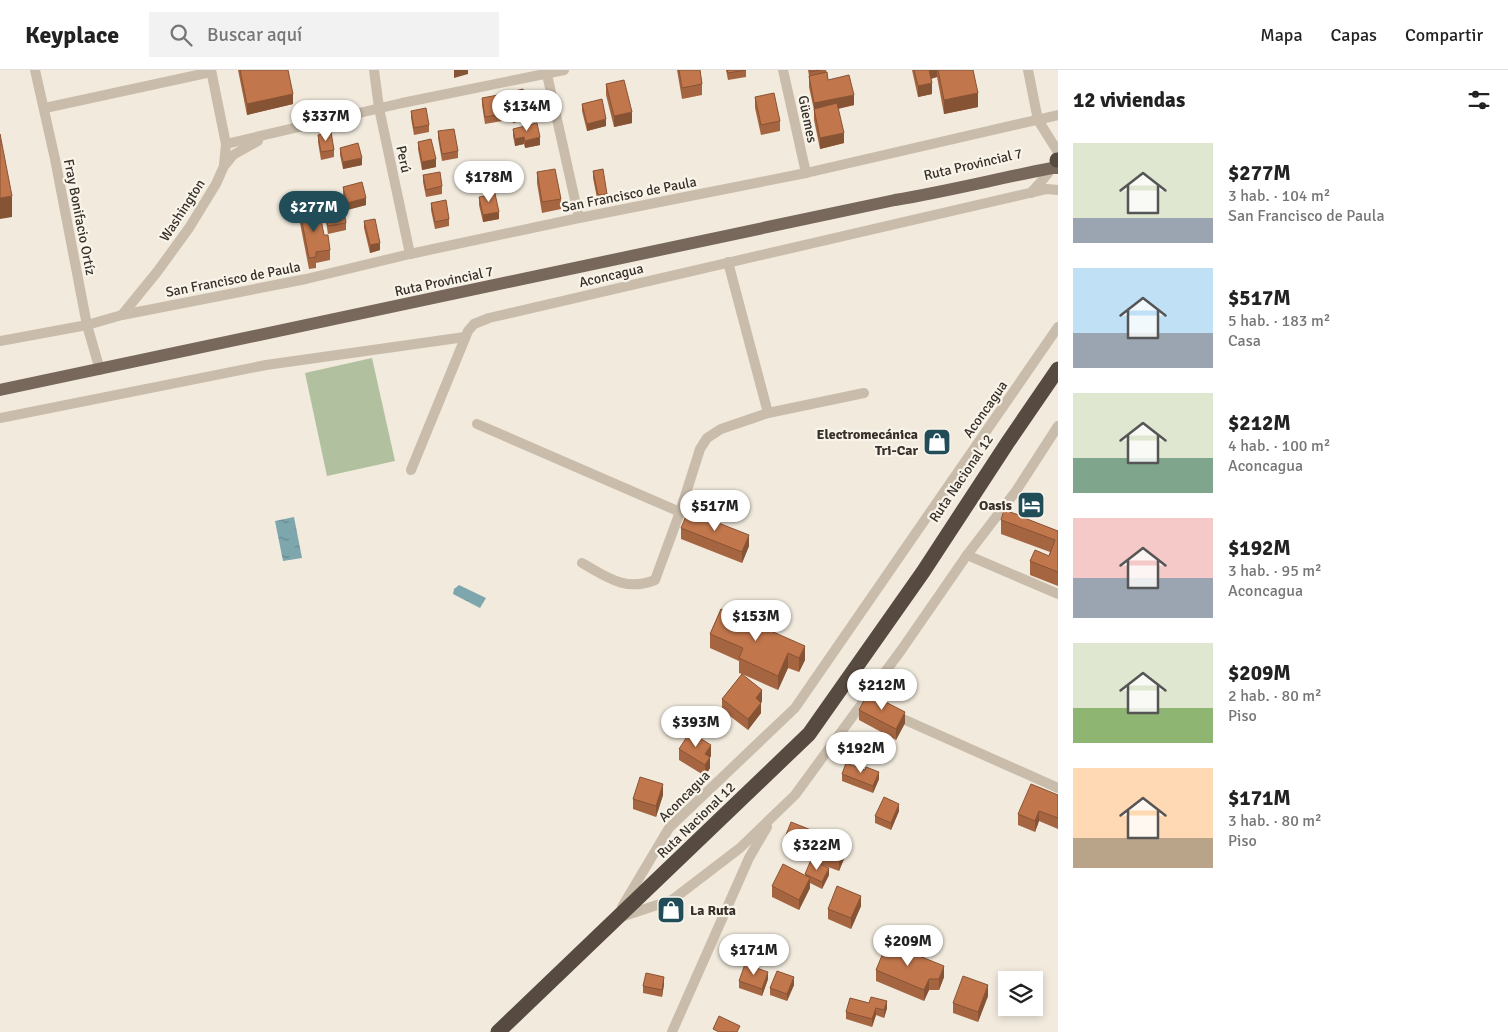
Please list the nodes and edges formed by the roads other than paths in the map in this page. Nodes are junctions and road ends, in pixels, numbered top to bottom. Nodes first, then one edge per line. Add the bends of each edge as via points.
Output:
1 (35, 70) edge
2 (374, 70) edge
3 (564, 70) edge
4 (783, 70) edge
5 (1028, 70) edge
6 (211, 71) edge
7 (546, 72) edge
8 (45, 108) junction
9 (379, 108) junction
10 (1058, 115) edge
11 (1038, 120) junction
12 (274, 134) junction
13 (226, 144) junction
14 (1057, 163) edge
15 (224, 166) junction
16 (806, 173) junction
17 (1058, 190) edge
18 (1031, 193) junction
19 (579, 218) junction
20 (410, 254) junction
21 (728, 262) junction
22 (122, 315) junction
23 (87, 324) junction
24 (1058, 327) edge
25 (465, 337) junction
26 (0, 342) edge
27 (1058, 363) edge
28 (100, 370) junction
29 (1058, 370) edge
30 (0, 390) edge
31 (864, 393) dead end
32 (768, 413) junction
33 (0, 418) edge
34 (477, 424) dead end
35 (1058, 426) edge
36 (410, 470) dead end
37 (680, 512) junction
38 (967, 556) junction
39 (582, 563) dead end
40 (1058, 594) edge
41 (894, 613) junction
42 (872, 705) junction
43 (1058, 788) edge
44 (774, 815) junction
45 (616, 919) junction
46 (498, 1032) edge
47 (672, 1032) edge

1 - 8 street, Fray Bonifacio Ortíz
2 - 9 street, Perú
3 - 7 street
4 - 16 street, Güemes
5 - 11 street
6 - 8 street
6 - 13 street
7 - 9 street
7 - 19 street
8 - 23 street, Fray Bonifacio Ortíz
9 - 12 street
9 - 20 street, Perú
10 - 11 street, San Francisco de Paula
11 - 14 street via 1058,152
11 - 16 street, San Francisco de Paula
12 - 13 street
12 - 15 street, Washington via 233,155
13 - 15 street
14 - 18 street
14 - 28 main road, Ruta Provincial 7
15 - 22 street, Washington via 189,228
16 - 19 street, San Francisco de Paula
17 - 18 street, Aconcagua
18 - 21 street, Aconcagua
19 - 20 street, San Francisco de Paula
20 - 22 street, San Francisco de Paula via 306,279
21 - 25 street, Aconcagua via 489,318 474,324
21 - 32 street
22 - 23 street, San Francisco de Paula
23 - 26 street, San Francisco de Paula
23 - 28 street, Fray Bonifacio Ortíz
24 - 45 street, Aconcagua via 795,708 669,828
25 - 33 street via 266,365
25 - 36 street, Aconcagua
27 - 41 highway, Ruta Nacional 12 via 900,598
28 - 30 main road, Ruta Provincial 7
29 - 41 highway, Ruta Nacional 12
31 - 32 street
32 - 37 street via 721,429 707,438 700,449
34 - 37 street
35 - 38 street via 1016,492
37 - 39 street via 655,580 644,584 619,584
38 - 40 street
38 - 42 street
41 - 45 highway, Ruta Nacional 12 via 809,734
42 - 43 street
42 - 44 street
44 - 45 street via 740,848 672,900
44 - 47 street via 749,858
45 - 46 highway, Ruta Nacional 12

